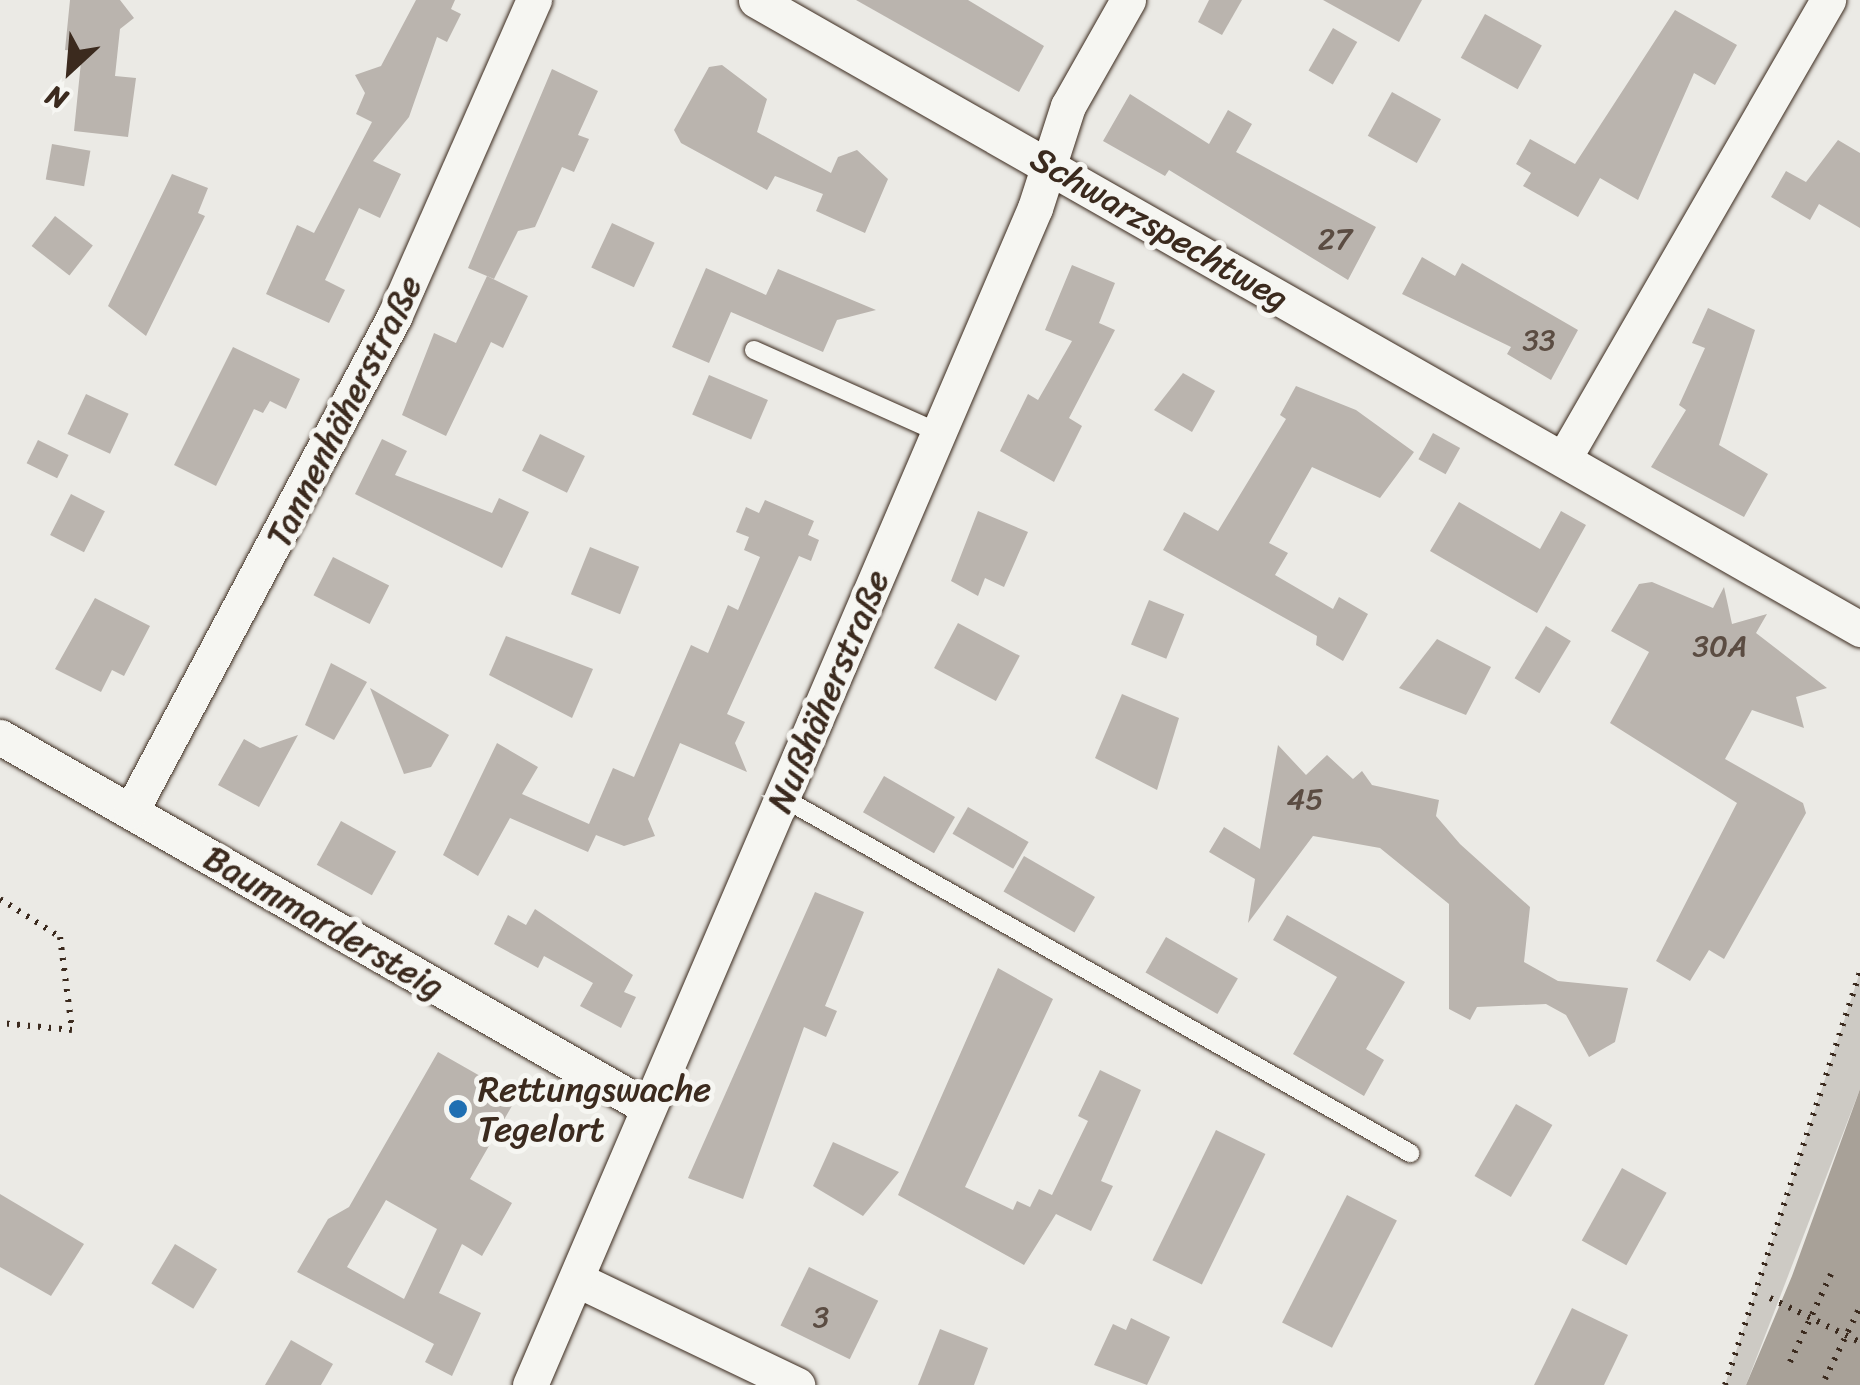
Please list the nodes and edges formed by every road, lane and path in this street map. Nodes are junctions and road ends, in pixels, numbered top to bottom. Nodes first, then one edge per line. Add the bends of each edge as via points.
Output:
1 (534, 0) edge
2 (756, 0) edge
3 (1128, 0) edge
4 (1828, 0) edge
5 (1049, 164) junction
6 (754, 350) dead end
7 (937, 432) junction
8 (1564, 458) junction
9 (1860, 629) edge
10 (0, 737) edge
11 (784, 798) junction
12 (131, 811) junction
13 (0, 900) edge
14 (1860, 972) edge
15 (0, 1023) edge
16 (647, 1108) junction
17 (1410, 1153) dead end
18 (1831, 1274) dead end
19 (580, 1281) junction
20 (1770, 1298) dead end
21 (1860, 1306) edge
22 (1810, 1318) junction
23 (1846, 1336) junction
24 (1860, 1342) edge
25 (1790, 1362) dead end
26 (1824, 1379) dead end
27 (530, 1385) edge
28 (797, 1385) edge
29 (1725, 1385) edge

1 - 12 street, Tannenhäherstraße via 394,318
2 - 5 street, Schwarzspechtweg
3 - 5 street, Nußhäherstraße via 1068,106
4 - 8 street
5 - 7 street, Nußhäherstraße
5 - 8 street, Schwarzspechtweg
6 - 7 lane
7 - 11 street, Nußhäherstraße
8 - 9 street, Schwarzspechtweg
10 - 12 street, Baummardersteig
11 - 16 street, Nußhäherstraße
11 - 17 lane
12 - 16 street, Baummardersteig
13 - 15 path via 60,937 72,1030
14 - 29 path
16 - 19 street, Nußhäherstraße
18 - 22 path
19 - 27 street, Nußhäherstraße
19 - 28 street
20 - 22 path
21 - 23 path
22 - 23 path
22 - 25 path
23 - 24 path
23 - 26 path

